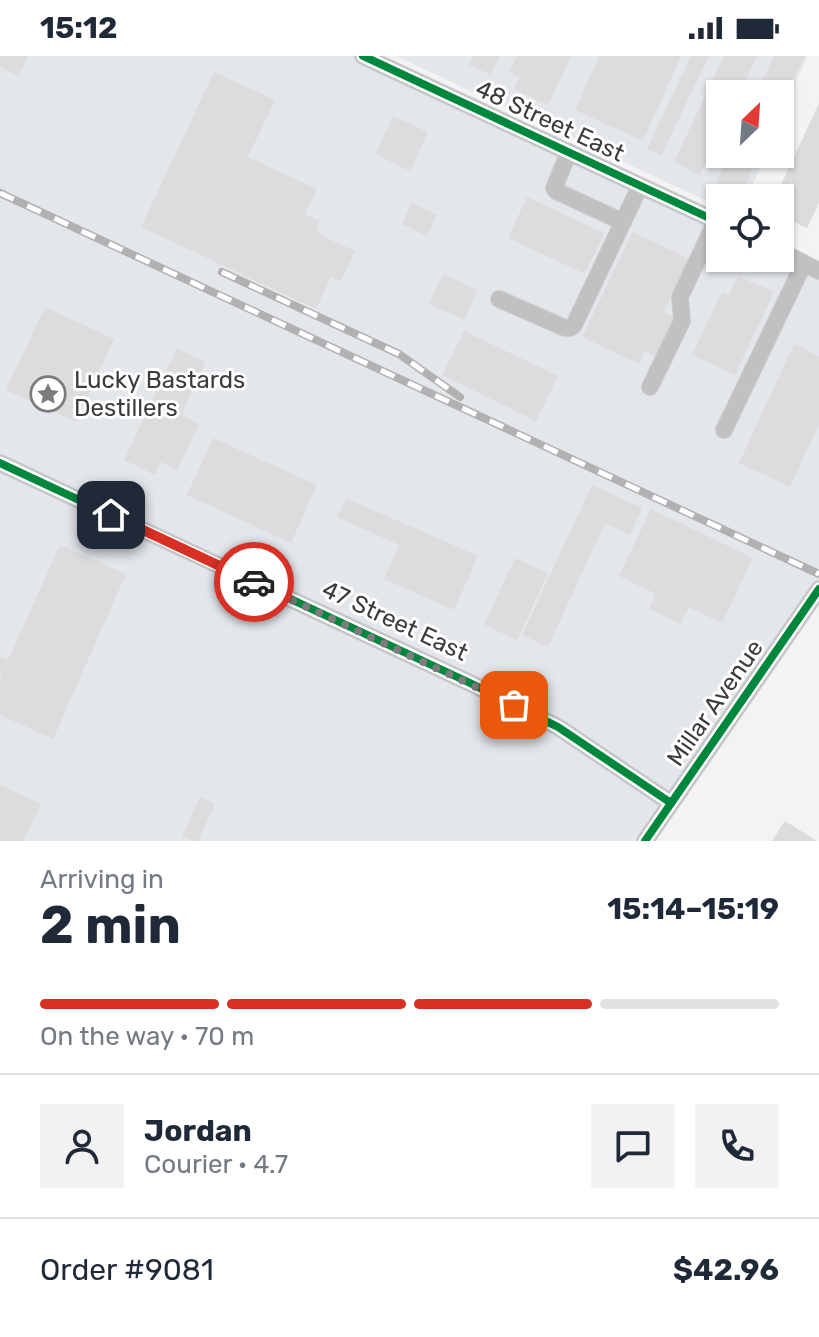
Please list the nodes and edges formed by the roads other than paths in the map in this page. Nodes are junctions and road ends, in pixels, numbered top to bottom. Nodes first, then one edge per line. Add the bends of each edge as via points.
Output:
1 (363, 56) edge
2 (569, 152) junction
3 (640, 186) junction
4 (706, 216) edge
5 (623, 222) junction
6 (706, 246) edge
7 (794, 258) edge
8 (812, 267) edge
9 (499, 299) dead end
10 (650, 387) dead end
11 (724, 430) dead end
12 (0, 463) edge
13 (819, 589) edge
14 (671, 803) junction
15 (645, 841) edge

1 - 2 street, 48 Street East
2 - 3 street, 48 Street East
2 - 5 street via 556,191
3 - 4 street, 48 Street East
3 - 5 street
5 - 9 street via 570,328
6 - 10 street via 680,297 682,321
7 - 8 street
8 - 11 street
12 - 14 street, 47 Street East via 558,727
13 - 14 street, Millar Avenue
14 - 15 street, Millar Avenue

